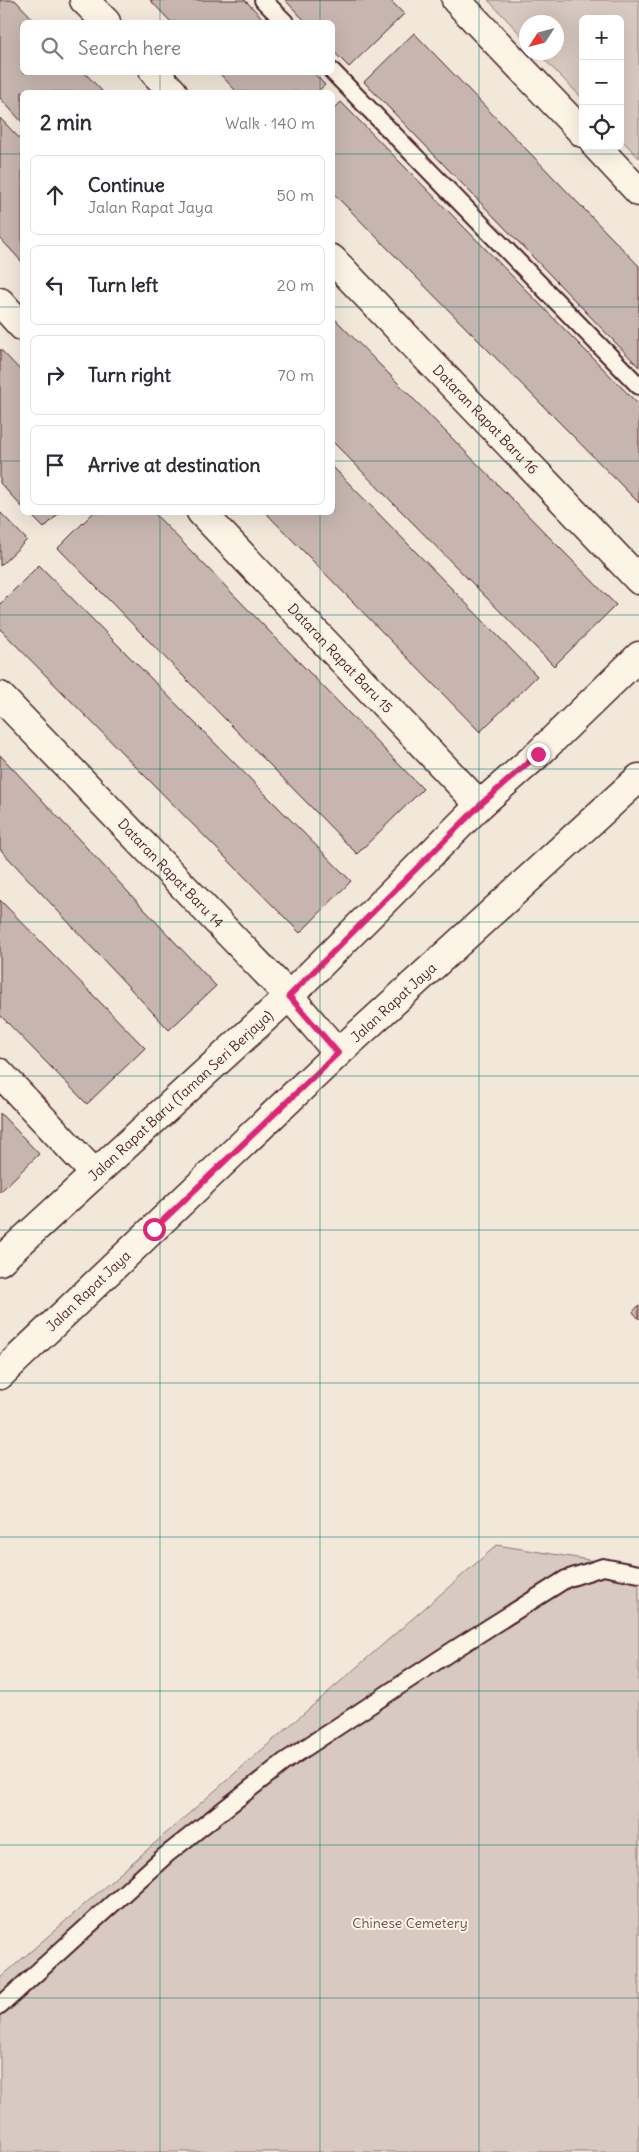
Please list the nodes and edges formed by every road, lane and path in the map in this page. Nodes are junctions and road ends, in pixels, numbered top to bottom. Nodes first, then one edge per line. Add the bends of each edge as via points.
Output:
1 (84, 0) edge
2 (263, 0) edge
3 (456, 0) edge
4 (104, 20) edge
5 (283, 20) edge
6 (335, 74) edge
7 (157, 75) edge
8 (171, 90) edge
9 (579, 129) edge
10 (600, 150) edge
11 (639, 192) edge
12 (335, 262) edge
13 (0, 302) edge
14 (20, 324) edge
15 (639, 386) edge
16 (203, 515) edge
17 (639, 580) edge
18 (639, 656) edge
19 (0, 696) edge
20 (638, 779) edge
21 (480, 805) junction
22 (289, 996) junction
23 (338, 1053) junction
24 (0, 1073) edge
25 (95, 1174) junction
26 (0, 1261) edge
27 (0, 1375) edge
28 (639, 1574) edge
29 (0, 2006) edge

1 - 4 street
2 - 5 lane
3 - 9 street
6 - 15 lane
7 - 8 street
10 - 11 street
12 - 17 street, Dataran Rapat Baru 16
13 - 14 street
16 - 21 street, Dataran Rapat Baru 15
18 - 21 street, Jalan Rapat Baru (Taman Seri Berjaya)
19 - 22 street, Dataran Rapat Baru 14
20 - 23 street, Jalan Rapat Jaya
21 - 22 street, Jalan Rapat Baru (Taman Seri Berjaya)
22 - 23 street, Dataran Rapat Baru 14
22 - 25 street, Jalan Rapat Baru (Taman Seri Berjaya)
23 - 27 street, Jalan Rapat Jaya
24 - 25 street
25 - 26 street, Jalan Rapat Baru (Taman Seri Berjaya)
28 - 29 lane via 603,1568 566,1579 284,1762 166,1856

